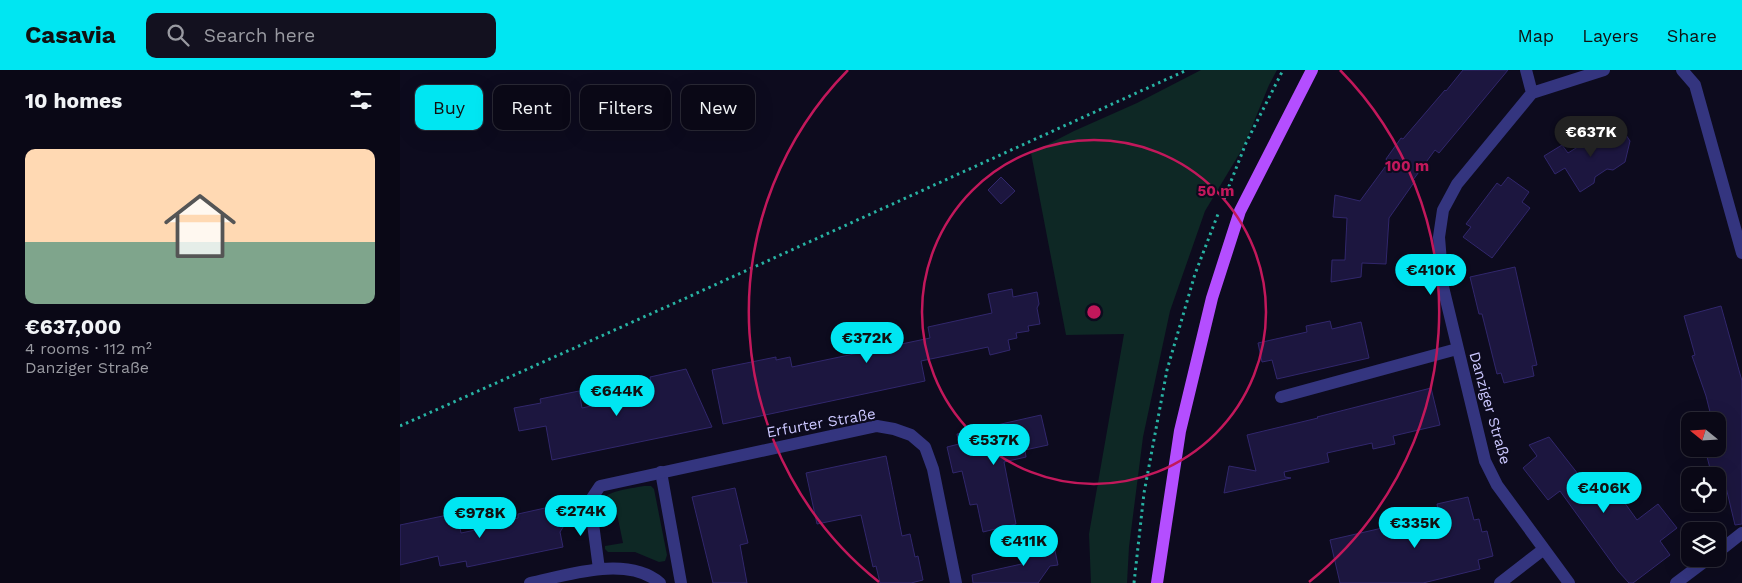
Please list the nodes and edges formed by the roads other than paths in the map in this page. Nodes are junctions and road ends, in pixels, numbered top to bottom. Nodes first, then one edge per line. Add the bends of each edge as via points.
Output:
1 (1312, 70) edge
2 (1526, 70) edge
3 (1604, 70) edge
4 (1682, 70) edge
5 (1532, 92) junction
6 (1742, 254) edge
7 (1457, 349) junction
8 (1281, 397) dead end
9 (661, 472) junction
10 (1742, 533) edge
11 (1726, 546) edge
12 (1544, 550) junction
13 (1697, 567) edge
14 (599, 569) junction
15 (530, 583) edge
16 (660, 583) edge
17 (681, 583) edge
18 (956, 583) edge
19 (1157, 583) edge
20 (1500, 583) edge
21 (1569, 583) edge
22 (1676, 583) edge

1 - 19 main road via 1240,211 1212,298 1180,431
2 - 5 street
3 - 5 street
4 - 6 street via 1694,85
5 - 7 street, Danziger Straße via 1457,184 1443,210 1439,237 1443,286
7 - 8 street, Danziger Straße
7 - 12 street, Danziger Straße via 1485,461 1497,485
9 - 14 street, Erfurter Straße via 600,486 590,501
9 - 17 street
9 - 18 street, Erfurter Straße via 877,426 911,435 925,447 933,469
10 - 11 street
12 - 20 street
12 - 21 street, Danziger Straße
13 - 22 street
14 - 15 street
14 - 16 street via 626,569 654,577

